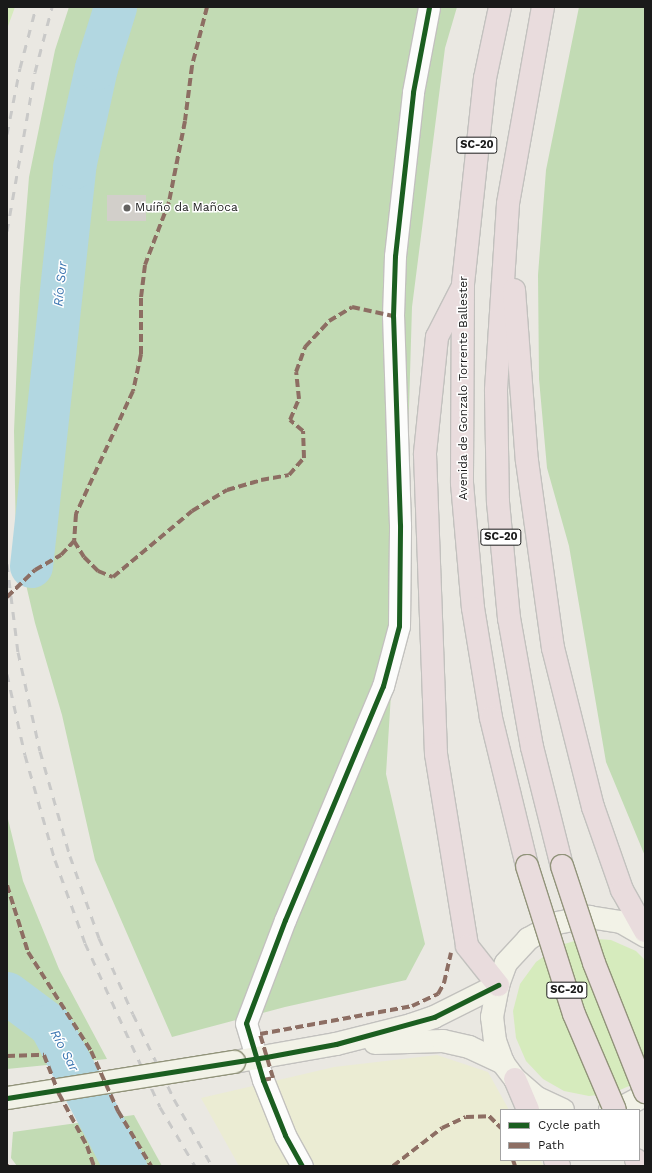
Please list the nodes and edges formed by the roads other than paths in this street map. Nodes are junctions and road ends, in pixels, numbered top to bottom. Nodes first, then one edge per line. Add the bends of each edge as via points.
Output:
1 (429, 7) edge
2 (500, 7) edge
3 (543, 7) edge
4 (508, 204) junction
5 (463, 285) junction
6 (645, 931) edge
7 (645, 936) edge
8 (498, 985) junction
9 (336, 1044) junction
10 (256, 1059) junction
11 (509, 1071) junction
12 (645, 1092) edge
13 (645, 1095) edge
14 (8, 1098) edge
15 (528, 1109) edge
16 (561, 1109) edge
17 (615, 1109) edge
18 (616, 1109) edge
19 (302, 1166) edge

1 - 10 street via 413,92 395,256 393,316 400,525 399,626 383,686 285,920 246,1022
2 - 5 highway, Avenida de Gonzalo Torrente Ballester / SC-20 via 485,78
3 - 4 highway, SC-20
4 - 6 highway via 527,461 553,648 593,807 622,890
4 - 12 highway, SC-20, bridge via 496,391 498,502 509,618 532,747 562,866 594,963
5 - 8 highway via 437,337 425,454 436,754 466,946
5 - 17 highway, Avenida de Gonzalo Torrente Ballester / SC-20, bridge via 462,483 473,608 491,718 527,866 574,1014
7 - 8 street via 621,922 589,917 557,923 528,939 506,963
8 - 9 street via 434,1017
8 - 11 street via 492,1017 495,1041
9 - 10 street
9 - 11 street via 442,1041 469,1047
10 - 14 street, bridge
10 - 19 street via 285,1135
11 - 15 highway
11 - 16 street via 537,1098
13 - 18 street

